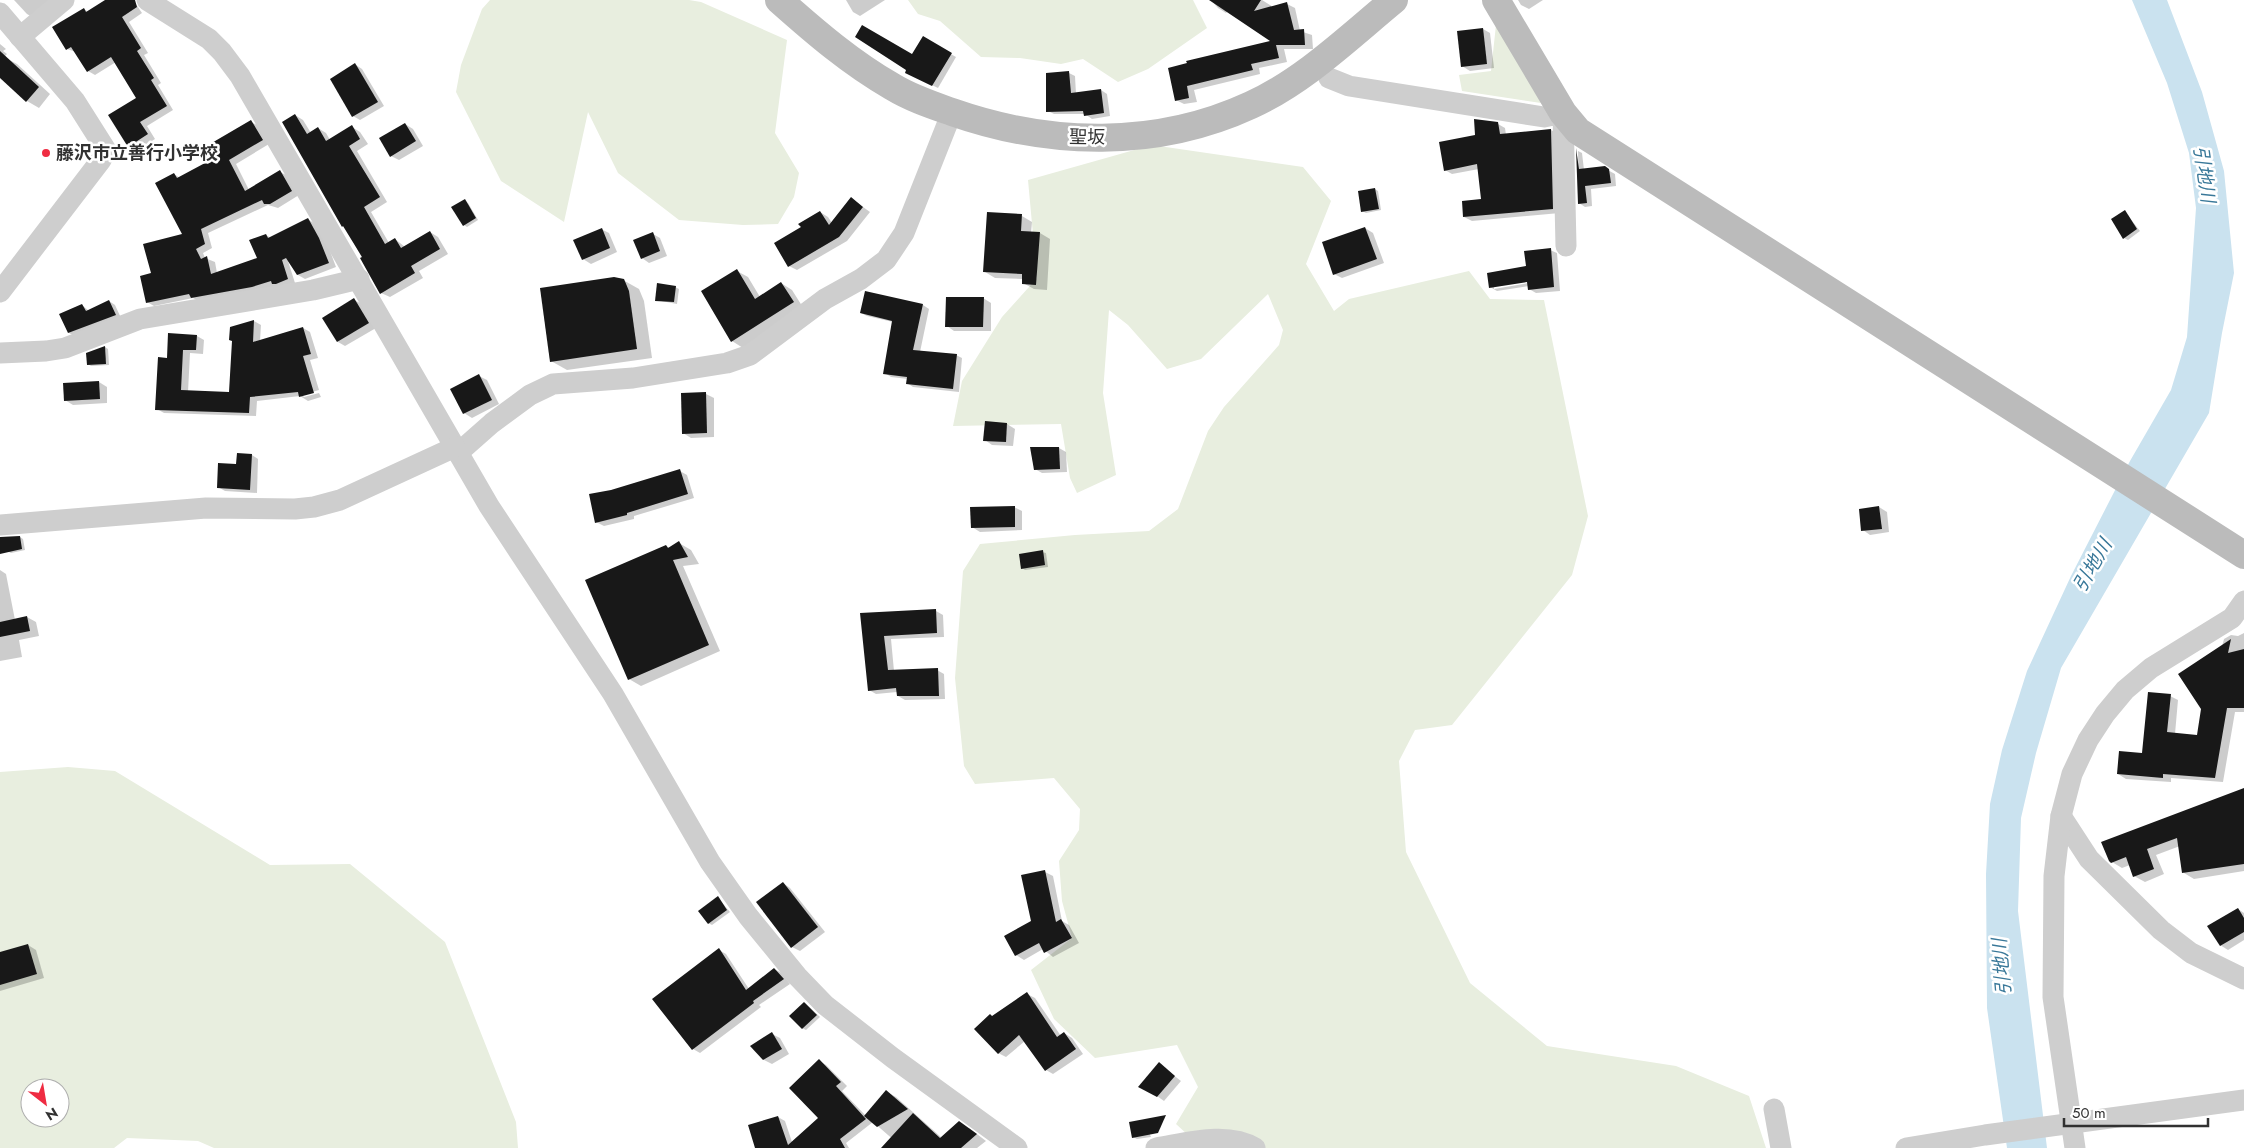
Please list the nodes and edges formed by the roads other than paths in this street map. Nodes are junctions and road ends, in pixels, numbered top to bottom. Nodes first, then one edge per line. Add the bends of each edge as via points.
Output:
1 (64, 0) edge
2 (146, 0) edge
3 (779, 0) edge
4 (1394, 0) edge
5 (1496, 0) edge
6 (0, 14) edge
7 (20, 37) junction
8 (1329, 78) dead end
9 (952, 112) junction
10 (1563, 113) junction
11 (1566, 246) dead end
12 (359, 279) junction
13 (0, 292) edge
14 (0, 353) edge
15 (457, 450) junction
16 (0, 525) edge
17 (2244, 555) edge
18 (2244, 601) edge
19 (2061, 816) junction
20 (2241, 981) edge
21 (2244, 1100) edge
22 (1774, 1109) dead end
23 (2072, 1123) junction
24 (1017, 1148) edge
25 (1156, 1148) edge
26 (1255, 1148) edge
27 (1781, 1148) edge
28 (1906, 1148) edge
29 (2075, 1148) edge

1 - 7 street
2 - 12 street via 209,39 222,52 250,92
3 - 9 street, 聖坂 via 854,63 894,88
4 - 9 street, 聖坂 via 1289,83 1251,105 1198,124 1150,135 1067,138 1022,131
5 - 10 street
6 - 7 street
7 - 13 street via 75,101 106,150
8 - 10 street via 1349,86 1544,118
9 - 15 street via 904,233 886,260 861,279 825,299 750,355 726,363 642,376 553,384 530,394
10 - 11 street
10 - 17 street via 1578,131
12 - 14 street via 313,290 140,319 66,348
12 - 15 street
15 - 16 street via 340,500 295,510 206,508
15 - 24 street via 502,526 613,694 710,862 754,923 825,1005
18 - 19 street via 2232,618 2151,668 2125,690 2088,740 2072,774
19 - 20 street via 2089,859 2161,930 2191,953
19 - 23 street via 2054,876 2053,997
21 - 23 street
22 - 27 street
23 - 28 street
23 - 29 street
25 - 26 street via 1232,1140

